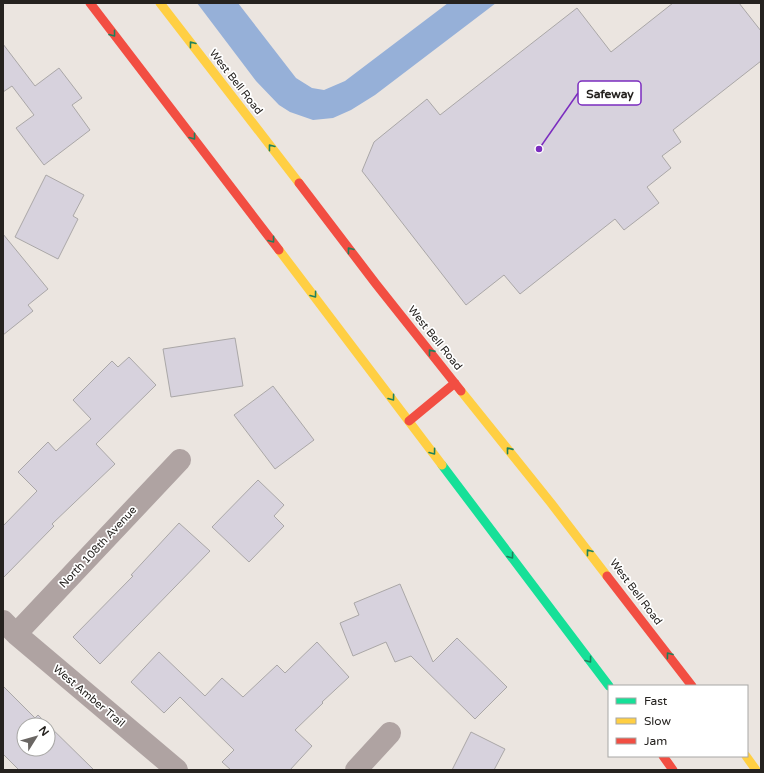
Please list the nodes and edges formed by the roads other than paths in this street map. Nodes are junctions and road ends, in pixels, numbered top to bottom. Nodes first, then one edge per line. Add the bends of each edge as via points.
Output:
1 (90, 3) edge
2 (160, 3) edge
3 (455, 383) junction
4 (409, 421) junction
5 (180, 460) dead end
6 (10, 627) edge
7 (608, 685) edge
8 (691, 685) edge
9 (390, 733) dead end
10 (664, 757) edge
11 (747, 757) edge
12 (177, 770) edge
13 (356, 770) edge
14 (674, 770) edge
15 (756, 770) edge

1 -> 4 main road
3 -> 2 main road, West Bell Road
3 - 4 main road
8 -> 3 main road, West Bell Road via 552,503
4 -> 7 main road
5 - 6 street, North 108th Avenue
6 - 12 street, West Amber Trail
9 - 13 street
10 - 14 main road
11 - 15 main road

